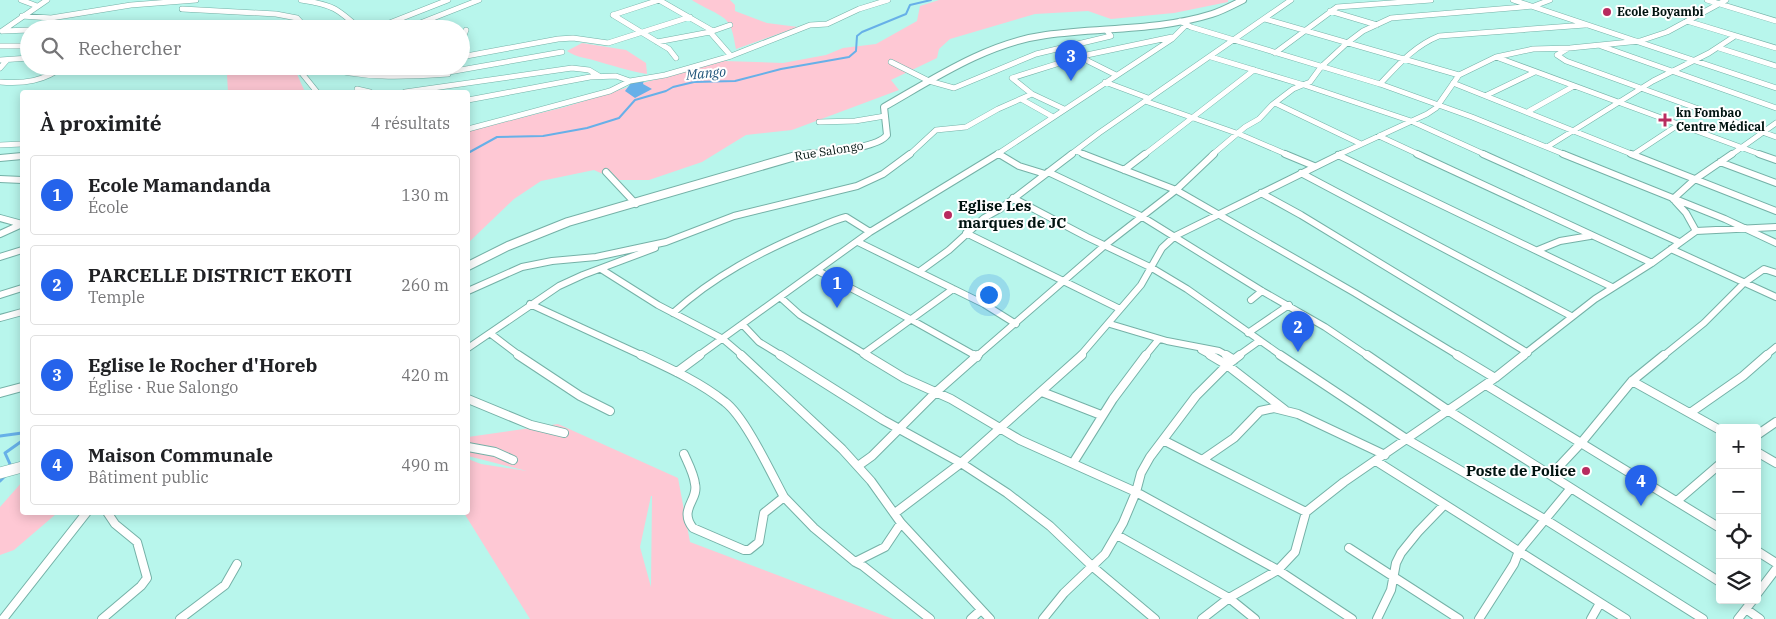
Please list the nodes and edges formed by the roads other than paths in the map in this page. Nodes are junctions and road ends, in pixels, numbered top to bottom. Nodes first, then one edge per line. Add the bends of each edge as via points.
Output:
1 (21, 0) edge
2 (47, 0) edge
3 (196, 0) edge
4 (301, 0) edge
5 (448, 0) edge
6 (479, 0) edge
7 (659, 0) edge
8 (888, 0) edge
9 (1243, 0) edge
10 (1291, 0) edge
11 (1431, 0) edge
12 (1513, 0) edge
13 (1550, 0) edge
14 (1707, 0) edge
15 (1726, 0) edge
16 (1719, 4) junction
17 (37, 6) junction
18 (1534, 6) junction
19 (182, 9) dead end
20 (1330, 12) junction
21 (22, 16) junction
22 (690, 17) junction
23 (1265, 19) junction
24 (1775, 19) edge
25 (299, 20) edge
26 (350, 20) edge
27 (397, 20) edge
28 (428, 20) edge
29 (1687, 22) junction
30 (1183, 23) junction
31 (730, 25) dead end
32 (1377, 25) junction
33 (1591, 25) junction
34 (1, 30) edge
35 (20, 30) edge
36 (1303, 30) junction
37 (642, 31) junction
38 (712, 31) junction
39 (1107, 31) junction
40 (1176, 36) junction
41 (1735, 36) junction
42 (1234, 40) junction
43 (657, 42) junction
44 (1640, 42) junction
45 (1347, 43) junction
46 (1776, 44) edge
47 (1599, 45) junction
48 (0, 46) edge
49 (20, 46) edge
50 (1768, 46) junction
51 (1570, 48) junction
52 (1719, 48) junction
53 (1776, 48) edge
54 (562, 52) dead end
55 (1275, 52) junction
56 (470, 55) edge
57 (731, 56) junction
58 (1083, 56) junction
59 (1211, 57) junction
60 (1496, 57) junction
61 (676, 58) dead end
62 (20, 59) edge
63 (1405, 59) junction
64 (0, 60) edge
65 (7, 60) junction
66 (1695, 60) junction
67 (891, 62) dead end
68 (1776, 66) edge
69 (0, 68) edge
70 (1321, 68) junction
71 (470, 69) edge
72 (1254, 70) junction
73 (1671, 70) junction
74 (1535, 72) junction
75 (53, 75) edge
76 (303, 75) edge
77 (354, 75) edge
78 (424, 75) edge
79 (447, 75) edge
80 (1116, 75) junction
81 (1459, 75) junction
82 (599, 76) junction
83 (630, 80) junction
84 (929, 80) junction
85 (0, 82) edge
86 (1105, 82) junction
87 (1453, 83) junction
88 (1380, 84) junction
89 (1304, 85) junction
90 (1574, 86) junction
91 (1776, 88) edge
92 (1641, 89) junction
93 (315, 90) edge
94 (439, 90) edge
95 (1032, 94) junction
96 (1487, 95) junction
97 (1021, 99) junction
98 (1147, 99) junction
99 (470, 100) edge
100 (1275, 103) junction
101 (1619, 103) junction
102 (1438, 105) junction
103 (1776, 108) edge
104 (1064, 109) junction
105 (1529, 111) junction
106 (885, 116) junction
107 (1192, 116) junction
108 (1053, 117) junction
109 (1411, 121) junction
110 (819, 122) dead end
111 (1776, 123) edge
112 (1678, 125) junction
113 (470, 128) edge
114 (1573, 129) junction
115 (1760, 131) junction
116 (1239, 134) junction
117 (1378, 136) junction
118 (1776, 137) edge
119 (20, 144) edge
120 (1361, 144) junction
121 (0, 145) edge
122 (1547, 146) junction
123 (1741, 148) junction
124 (1076, 151) junction
125 (998, 153) junction
126 (1634, 154) junction
127 (1338, 155) junction
128 (20, 156) edge
129 (0, 158) edge
130 (1776, 160) edge
131 (1720, 162) junction
132 (1314, 166) junction
133 (1124, 170) junction
134 (606, 172) dead end
135 (1046, 173) junction
136 (1301, 173) junction
137 (1695, 178) junction
138 (0, 179) edge
139 (20, 180) edge
140 (1776, 183) edge
141 (1176, 190) junction
142 (1260, 194) junction
143 (1013, 198) junction
144 (1673, 199) junction
145 (636, 204) junction
146 (1776, 211) edge
147 (1220, 214) junction
148 (1141, 216) junction
149 (0, 218) edge
150 (20, 223) edge
151 (20, 225) edge
152 (1776, 227) edge
153 (1744, 228) junction
154 (1696, 231) junction
155 (870, 232) junction
156 (966, 233) junction
157 (0, 234) edge
158 (1176, 236) junction
159 (1594, 237) junction
160 (666, 242) junction
161 (858, 242) junction
162 (1679, 242) junction
163 (1776, 243) edge
164 (1104, 246) junction
165 (1671, 249) junction
166 (1538, 250) junction
167 (20, 251) edge
168 (0, 257) edge
169 (1652, 263) junction
170 (470, 265) edge
171 (1152, 268) junction
172 (600, 269) junction
173 (818, 271) junction
174 (920, 271) junction
175 (1776, 273) edge
176 (1064, 282) junction
177 (1744, 283) junction
178 (1612, 287) junction
179 (20, 289) edge
180 (470, 289) edge
181 (953, 289) junction
182 (1262, 291) junction
183 (0, 295) edge
184 (1776, 297) edge
185 (780, 298) junction
186 (1251, 300) dead end
187 (530, 304) junction
188 (1289, 305) junction
189 (1120, 309) junction
190 (20, 313) edge
191 (673, 313) junction
192 (1572, 316) junction
193 (0, 318) edge
194 (910, 319) junction
195 (1016, 324) junction
196 (1110, 324) junction
197 (743, 325) junction
198 (1248, 333) junction
199 (491, 334) junction
200 (723, 339) junction
201 (1159, 339) junction
202 (1259, 341) junction
203 (470, 347) edge
204 (1776, 347) edge
205 (1528, 353) junction
206 (863, 354) junction
207 (978, 357) junction
208 (1230, 362) junction
209 (677, 372) junction
210 (1496, 378) junction
211 (1632, 381) junction
212 (1486, 385) junction
213 (20, 388) edge
214 (1042, 392) junction
215 (0, 393) edge
216 (935, 393) junction
217 (470, 400) edge
218 (1285, 410) junction
219 (610, 411) dead end
220 (1449, 411) junction
221 (1690, 413) junction
222 (1101, 415) junction
223 (1776, 422) edge
224 (1001, 427) junction
225 (899, 428) junction
226 (1716, 428) edge
227 (1761, 432) edge
228 (564, 433) dead end
229 (1163, 440) junction
230 (1408, 440) junction
231 (1581, 443) junction
232 (470, 448) edge
233 (684, 454) dead end
234 (1385, 454) junction
235 (1761, 454) edge
236 (512, 460) dead end
237 (1202, 460) junction
238 (1376, 461) junction
239 (961, 463) junction
240 (1073, 463) junction
241 (1776, 463) edge
242 (858, 466) junction
243 (1716, 467) edge
244 (20, 468) edge
245 (0, 473) edge
246 (1551, 475) junction
247 (1571, 488) junction
248 (1136, 492) junction
249 (784, 497) junction
250 (1677, 501) junction
251 (1444, 505) junction
252 (1306, 512) junction
253 (895, 513) junction
254 (86, 515) edge
255 (109, 515) edge
256 (1546, 520) junction
257 (901, 523) junction
258 (1716, 525) edge
259 (1116, 535) junction
260 (1349, 548) dead end
261 (1519, 551) junction
262 (1761, 554) edge
263 (854, 562) junction
264 (1776, 563) edge
265 (237, 564) dead end
266 (1093, 567) junction
267 (1278, 570) junction
268 (1775, 574) edge
269 (1395, 578) junction
270 (1716, 579) edge
271 (1761, 590) edge
272 (1229, 598) junction
273 (1600, 603) junction
274 (1749, 604) edge
275 (1752, 604) edge
276 (981, 610) junction
277 (192, 616) edge
278 (3, 619) edge
279 (102, 619) edge
280 (180, 619) edge
281 (930, 619) edge
282 (970, 619) edge
283 (990, 619) edge
284 (1043, 619) edge
285 (1155, 619) edge
286 (1202, 619) edge
287 (1255, 619) edge
288 (1352, 619) edge
289 (1377, 619) edge
290 (1458, 619) edge
291 (1479, 619) edge
292 (1591, 619) edge
293 (1626, 619) edge
294 (1704, 619) edge
295 (1738, 619) edge
296 (1760, 619) edge

1 - 17 street
2 - 17 street
3 - 21 street via 131,4 51,18
4 - 26 street via 320,2 338,9
5 - 27 street
6 - 28 street
7 - 22 street
7 - 37 street via 613,14
8 - 57 street via 827,24 810,24
9 - 30 street
10 - 23 street
11 - 20 street via 1340,7
12 - 18 street
13 - 18 street
14 - 16 street
15 - 16 street
16 - 24 street
16 - 29 street
17 - 21 street
18 - 32 street via 1406,16 1391,18
18 - 33 street
19 - 25 street via 276,14
20 - 32 street
20 - 36 street
21 - 34 street
22 - 37 street
22 - 38 street
23 - 36 street
23 - 42 street
29 - 41 street
29 - 44 street
30 - 39 street
30 - 40 street
30 - 42 street
31 - 38 street
32 - 45 street
33 - 44 street
33 - 63 street via 1441,35 1427,39
34 - 35 street
36 - 45 street
36 - 55 street
37 - 43 street
37 - 56 street via 608,42 558,39
38 - 43 street
38 - 57 street
39 - 84 street via 1045,35 1008,45 974,57
39 - 84 street via 1111,36 1036,54 954,88
40 - 58 street
40 - 80 street
41 - 50 street
41 - 52 street
42 - 55 street
42 - 59 street
43 - 61 street via 674,53
44 - 47 street
44 - 66 street
45 - 63 street
45 - 70 street
46 - 50 street
47 - 51 street
47 - 73 street
48 - 49 street
50 - 53 street
51 - 60 street via 1533,49
51 - 92 street via 1557,55
52 - 66 street
52 - 68 street
54 - 71 street
55 - 70 street
57 - 83 street
58 - 80 street
58 - 95 street via 1012,78
59 - 72 street
59 - 98 street
60 - 74 street
60 - 81 street
62 - 65 street
63 - 81 street
63 - 88 street
64 - 65 street
65 - 69 street
66 - 73 street
66 - 91 street
67 - 84 street
70 - 88 street
70 - 89 street
72 - 89 street
72 - 107 street
73 - 92 street
73 - 103 street
74 - 90 street
74 - 96 street
75 - 85 street via 40,81
76 - 93 street
77 - 78 street via 389,78
79 - 94 street
80 - 86 street
81 - 87 street
82 - 83 street
82 - 94 street via 589,70 572,68
82 - 99 street
83 - 113 street via 610,91
84 - 106 street via 886,106 883,110
86 - 98 street
86 - 104 street
87 - 96 street
87 - 102 street
88 - 102 street
89 - 100 street via 1292,89
89 - 109 street
90 - 101 street
90 - 105 street
92 - 101 street
92 - 115 street
95 - 97 street
95 - 104 street
96 - 105 street
97 - 108 street
97 - 160 street via 966,127 936,130 901,162 857,186 734,216
98 - 107 street
98 - 124 street
100 - 116 street
100 - 120 street
101 - 112 street
101 - 114 street
102 - 109 street
102 - 122 street
104 - 108 street
105 - 114 street
106 - 110 street
106 - 145 street, Rue Salongo via 887,135 872,144 792,156
107 - 116 street
107 - 133 street
108 - 125 street
109 - 117 street
109 - 162 street
111 - 115 street
112 - 123 street
112 - 126 street
114 - 122 street
114 - 126 street
115 - 118 street
115 - 123 street
116 - 132 street
116 - 141 street
117 - 120 street
117 - 159 street
119 - 121 street
120 - 127 street
122 - 144 street
123 - 130 street
123 - 131 street
124 - 133 street
124 - 135 street
125 - 135 street via 1020,166
125 - 155 street
126 - 137 street
127 - 132 street
127 - 166 street
128 - 129 street
131 - 137 street
131 - 140 street
132 - 136 street
133 - 141 street
134 - 145 street
135 - 143 street
135 - 148 street
136 - 142 street
136 - 192 street
137 - 144 street
137 - 146 street
138 - 139 street
141 - 147 street
141 - 148 street
142 - 147 street
142 - 205 street via 1326,229
143 - 156 street
143 - 164 street
144 - 153 street
144 - 154 street
145 - 170 street, Rue Salongo via 544,231
147 - 158 street
147 - 210 street
148 - 158 street
148 - 164 street
149 - 150 street
151 - 157 street
152 - 153 street
153 - 154 street
153 - 163 street
154 - 162 street
155 - 161 street
155 - 191 street via 846,217 781,242 728,270
156 - 174 street
156 - 176 street
158 - 171 street via 1162,248
158 - 182 street
159 - 166 street via 1560,241
159 - 169 street
160 - 172 street
160 - 180 street via 522,268
161 - 173 street
161 - 174 street
162 - 165 street
164 - 171 street
164 - 176 street
165 - 169 street
165 - 177 street
166 - 178 street
167 - 168 street
169 - 178 street
171 - 189 street
171 - 198 street
172 - 187 street via 573,279
172 - 191 street
173 - 185 street
173 - 194 street
174 - 181 street
175 - 177 street via 1764,269
176 - 189 street
176 - 195 street
177 - 184 street
177 - 211 street via 1704,323
178 - 192 street
179 - 183 street
181 - 194 street
181 - 195 street
182 - 186 street
182 - 188 street
185 - 197 street
185 - 206 street via 800,315
187 - 199 street
187 - 209 street
188 - 198 street
188 - 220 street
189 - 196 street
190 - 193 street
191 - 200 street
192 - 205 street
194 - 206 street
194 - 207 street
195 - 207 street
196 - 201 street
196 - 214 street
197 - 200 street
197 - 225 street via 759,342
198 - 202 street
199 - 203 street
199 - 219 street via 505,348 593,404
200 - 209 street
200 - 242 street
201 - 208 street via 1198,348
201 - 222 street
202 - 208 street
202 - 230 street
204 - 221 street via 1743,376
205 - 210 street
206 - 216 street
207 - 216 street
208 - 218 street
208 - 229 street via 1196,396
209 - 249 street via 726,402 738,415
210 - 212 street
211 - 221 street
211 - 231 street
212 - 220 street
212 - 231 street
213 - 215 street
214 - 222 street
214 - 224 street
216 - 224 street
216 - 225 street
217 - 228 street via 531,425
218 - 234 street
218 - 237 street via 1260,411 1234,438
220 - 230 street
220 - 246 street
221 - 226 street
222 - 240 street
223 - 227 street
224 - 239 street
224 - 240 street via 1020,440
225 - 239 street
225 - 242 street
229 - 237 street
229 - 248 street via 1141,473
230 - 234 street
230 - 256 street
231 - 246 street
231 - 250 street
232 - 236 street via 495,452
233 - 249 street via 696,484 687,522 693,528 744,550 750,550 759,542 761,516
234 - 238 street
235 - 241 street
237 - 252 street
238 - 251 street
238 - 252 street
239 - 253 street
239 - 266 street via 1050,526
240 - 248 street
242 - 253 street
243 - 250 street
244 - 245 street
246 - 247 street
247 - 256 street
247 - 270 street
248 - 259 street
248 - 267 street
249 - 263 street
250 - 258 street
251 - 261 street
251 - 269 street via 1400,555
252 - 267 street via 1295,552
253 - 257 street
254 - 278 street
255 - 279 street via 137,542 147,578
256 - 261 street
256 - 294 street
257 - 263 street via 885,548
257 - 276 street
259 - 266 street
259 - 272 street
260 - 269 street
261 - 273 street
261 - 291 street
262 - 264 street
263 - 281 street
265 - 277 street via 226,585
266 - 284 street via 1064,593
266 - 285 street
267 - 272 street
267 - 288 street
268 - 271 street
269 - 289 street
269 - 290 street
272 - 286 street
272 - 287 street
273 - 292 street
273 - 293 street
274 - 295 street
275 - 296 street
276 - 282 street
276 - 283 street
277 - 280 street

